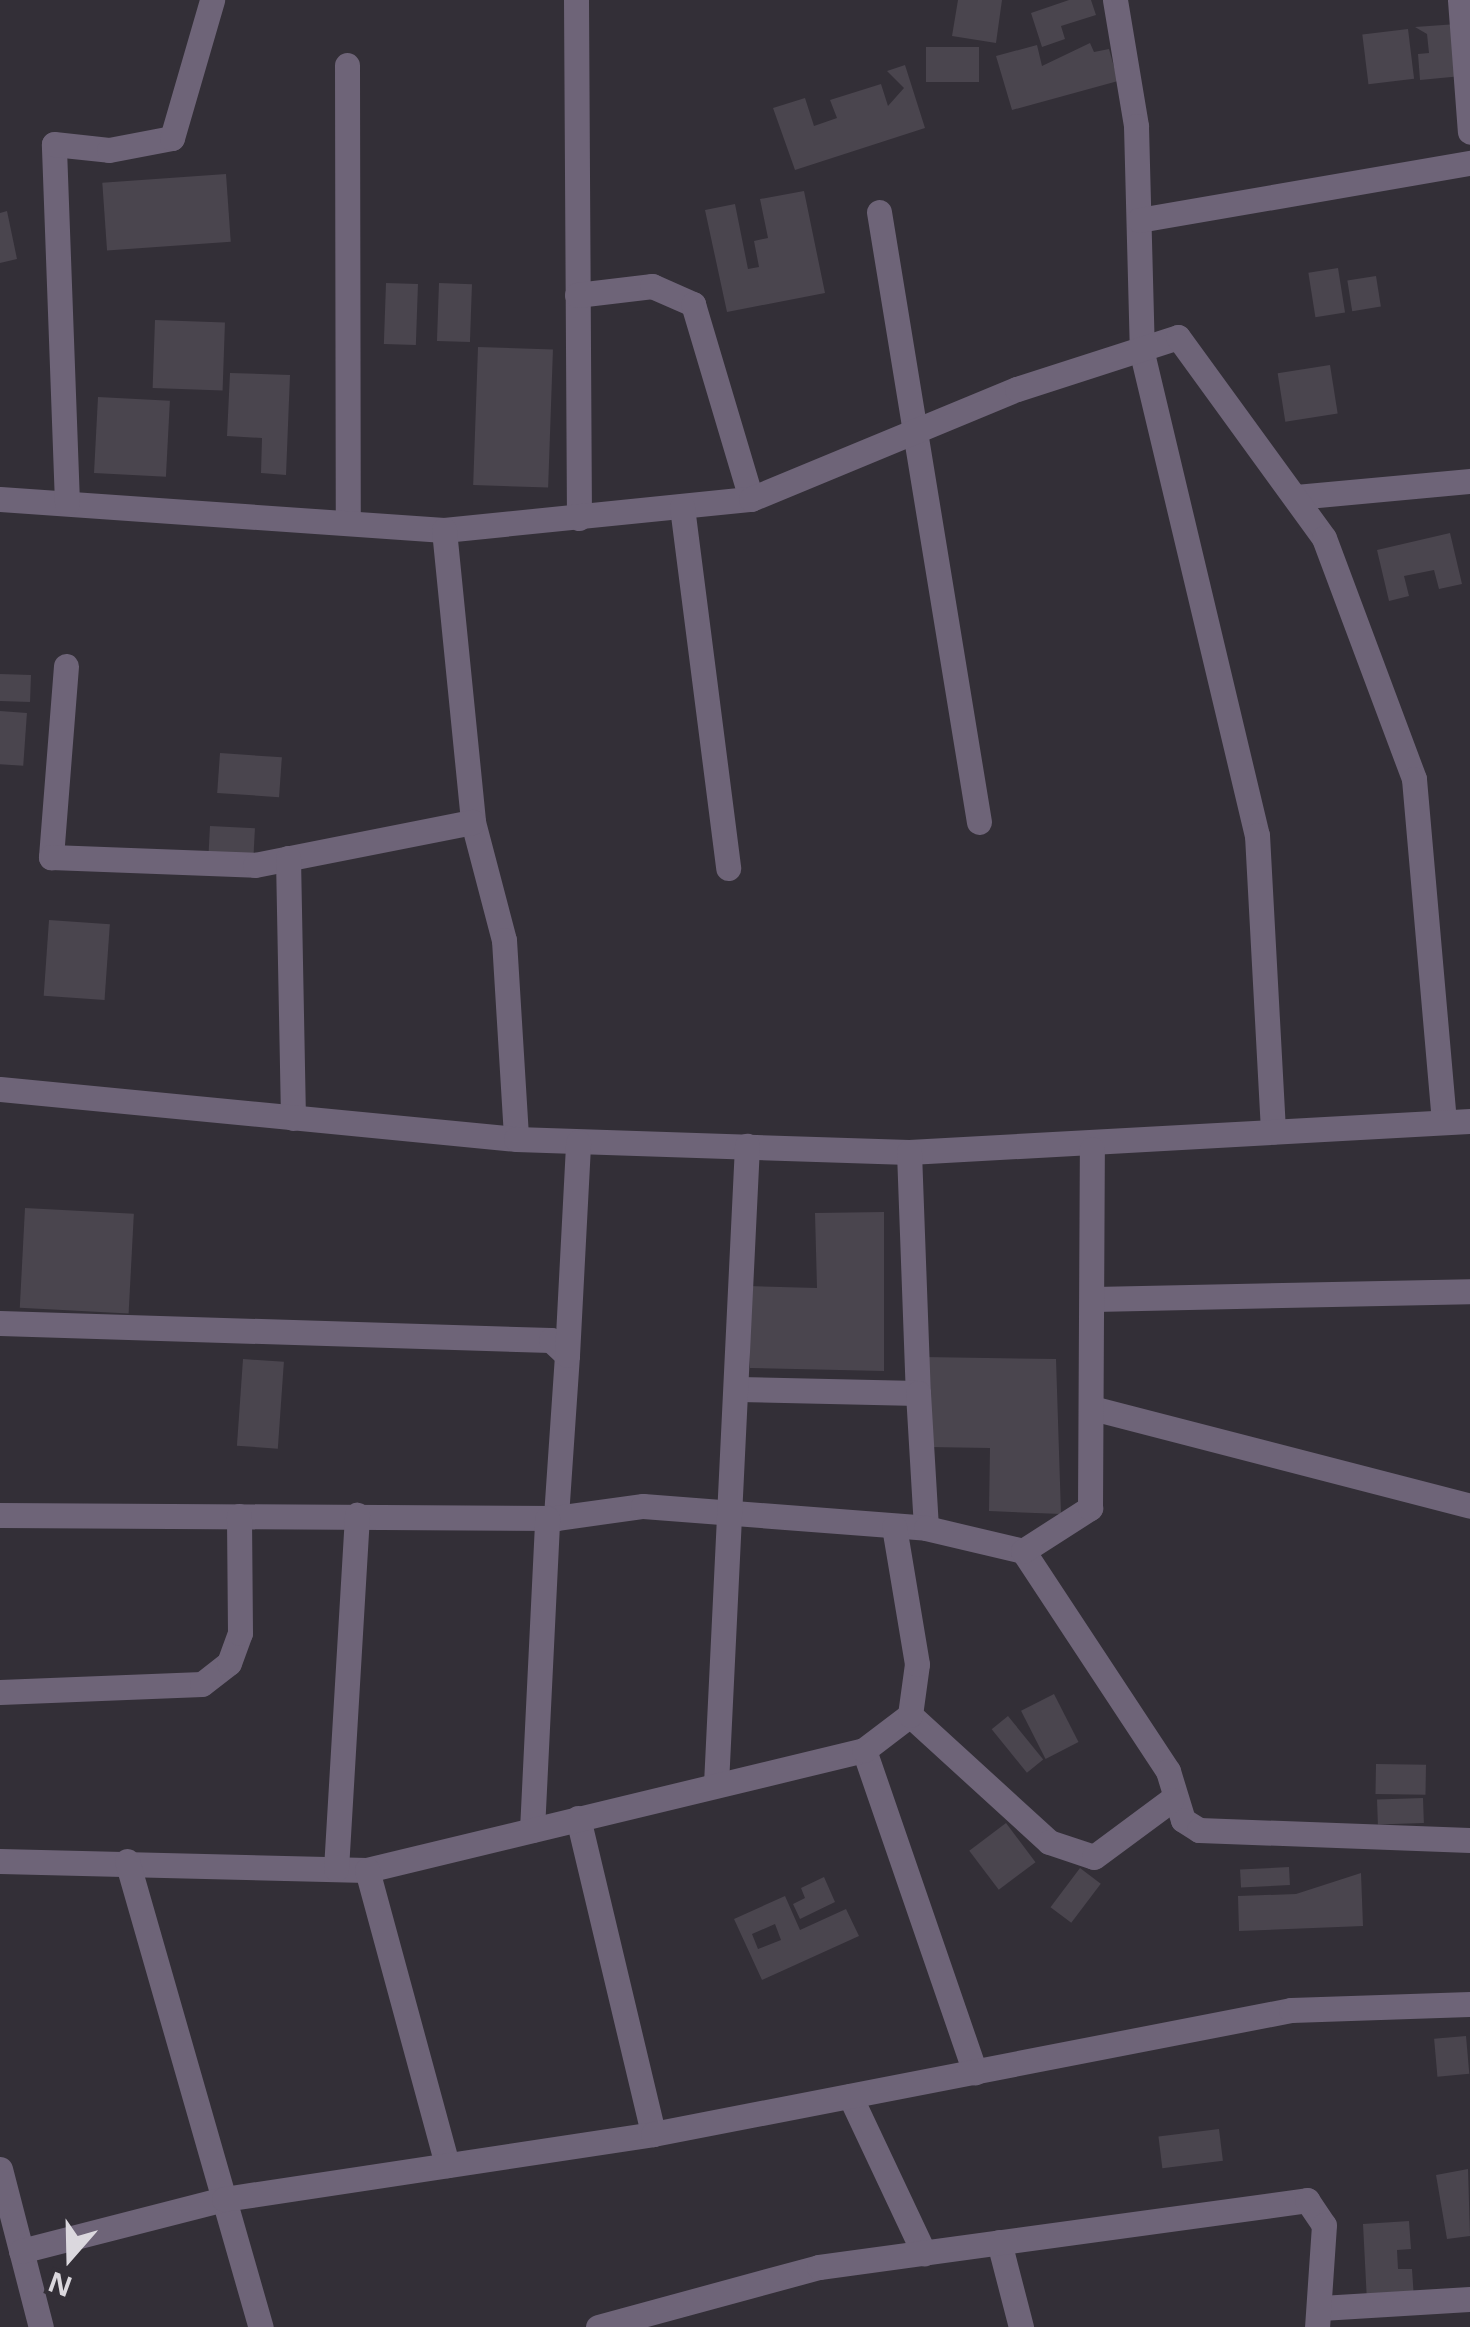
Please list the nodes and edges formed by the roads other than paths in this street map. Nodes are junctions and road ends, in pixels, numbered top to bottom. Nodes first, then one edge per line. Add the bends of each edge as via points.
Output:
1 (212, 0) edge
2 (576, 0) edge
3 (1116, 0) edge
4 (1460, 0) edge
5 (347, 64) dead end
6 (1470, 132) edge
7 (1470, 163) edge
8 (879, 212) dead end
9 (1139, 220) junction
10 (577, 295) junction
11 (1142, 353) junction
12 (912, 433) junction
13 (1470, 481) edge
14 (1296, 497) junction
15 (0, 498) edge
16 (750, 499) junction
17 (67, 503) junction
18 (682, 507) junction
19 (579, 518) junction
20 (348, 520) junction
21 (444, 530) junction
22 (66, 666) dead end
23 (473, 822) junction
24 (979, 822) dead end
25 (288, 858) junction
26 (728, 868) dead end
27 (0, 1090) edge
28 (293, 1118) junction
29 (1457, 1121) edge
30 (1274, 1132) junction
31 (516, 1139) junction
32 (578, 1142) junction
33 (747, 1146) junction
34 (1092, 1149) junction
35 (909, 1152) junction
36 (1470, 1292) edge
37 (1094, 1299) junction
38 (0, 1324) edge
39 (567, 1355) junction
40 (738, 1389) junction
41 (918, 1392) junction
42 (1096, 1409) junction
43 (1470, 1506) edge
44 (727, 1513) junction
45 (0, 1515) edge
46 (239, 1516) junction
47 (357, 1516) junction
48 (551, 1518) junction
49 (894, 1527) junction
50 (926, 1528) junction
51 (1022, 1551) junction
52 (0, 1692) edge
53 (910, 1715) junction
54 (864, 1750) junction
55 (716, 1784) junction
56 (1171, 1800) junction
57 (578, 1818) junction
58 (532, 1830) junction
59 (1470, 1840) edge
60 (0, 1861) edge
61 (127, 1861) junction
62 (336, 1868) junction
63 (366, 1870) junction
64 (1470, 2004) edge
65 (975, 2072) junction
66 (850, 2096) junction
67 (653, 2134) junction
68 (447, 2165) junction
69 (0, 2169) edge
70 (224, 2199) junction
71 (1000, 2242) junction
72 (21, 2251) junction
73 (924, 2252) junction
74 (1470, 2299) edge
75 (691, 2315) edge
76 (1319, 2318) edge
77 (40, 2327) edge
78 (261, 2327) edge
79 (598, 2327) edge
80 (1021, 2327) edge

1 - 17 street via 172,138 109,150 54,144
2 - 10 street
3 - 9 street
4 - 6 street
5 - 20 street
7 - 9 street
8 - 12 street
9 - 11 street
10 - 16 street via 652,286 693,304
10 - 19 street
11 - 12 street via 1017,389
11 - 14 street via 1178,337
11 - 30 street via 1257,835
12 - 16 street
12 - 24 street
13 - 14 street
14 - 29 street via 1324,538 1414,779
15 - 17 street
16 - 18 street
17 - 20 street
18 - 19 street
18 - 26 street
19 - 21 street
20 - 21 street
21 - 23 street
22 - 25 street via 51,857
23 - 25 street
23 - 31 street via 504,940
25 - 28 street
27 - 28 street
28 - 31 street
29 - 30 street
30 - 34 street
31 - 32 street
32 - 33 street
32 - 39 street
33 - 35 street
33 - 40 street
34 - 35 street
34 - 37 street
35 - 41 street
36 - 37 street
37 - 42 street
38 - 39 street via 551,1340
39 - 48 street
40 - 41 street
40 - 44 street
41 - 50 street
42 - 43 street
42 - 51 street via 1090,1508
44 - 48 street via 643,1506
44 - 49 street
44 - 55 street
45 - 46 street
46 - 47 street
46 - 52 street via 240,1633 216,1674 202,1684
47 - 48 street
47 - 62 street
48 - 58 street
49 - 50 street
49 - 53 street via 917,1664
50 - 51 street
51 - 56 street via 1168,1772
53 - 54 street
53 - 56 street via 1049,1842 1094,1856
54 - 55 street
54 - 65 street
55 - 57 street
56 - 59 street via 1199,1830
57 - 58 street
57 - 67 street
58 - 63 street
60 - 61 street
61 - 62 street
61 - 70 street
62 - 63 street
63 - 68 street
64 - 65 street via 1291,2010
65 - 66 street
66 - 67 street
66 - 73 street
67 - 68 street
68 - 70 street
69 - 72 street
70 - 72 street
70 - 78 street
71 - 73 street
71 - 76 street via 1307,2200 1324,2225
71 - 80 street
72 - 77 street
73 - 75 street via 819,2267
74 - 76 street
75 - 79 street

